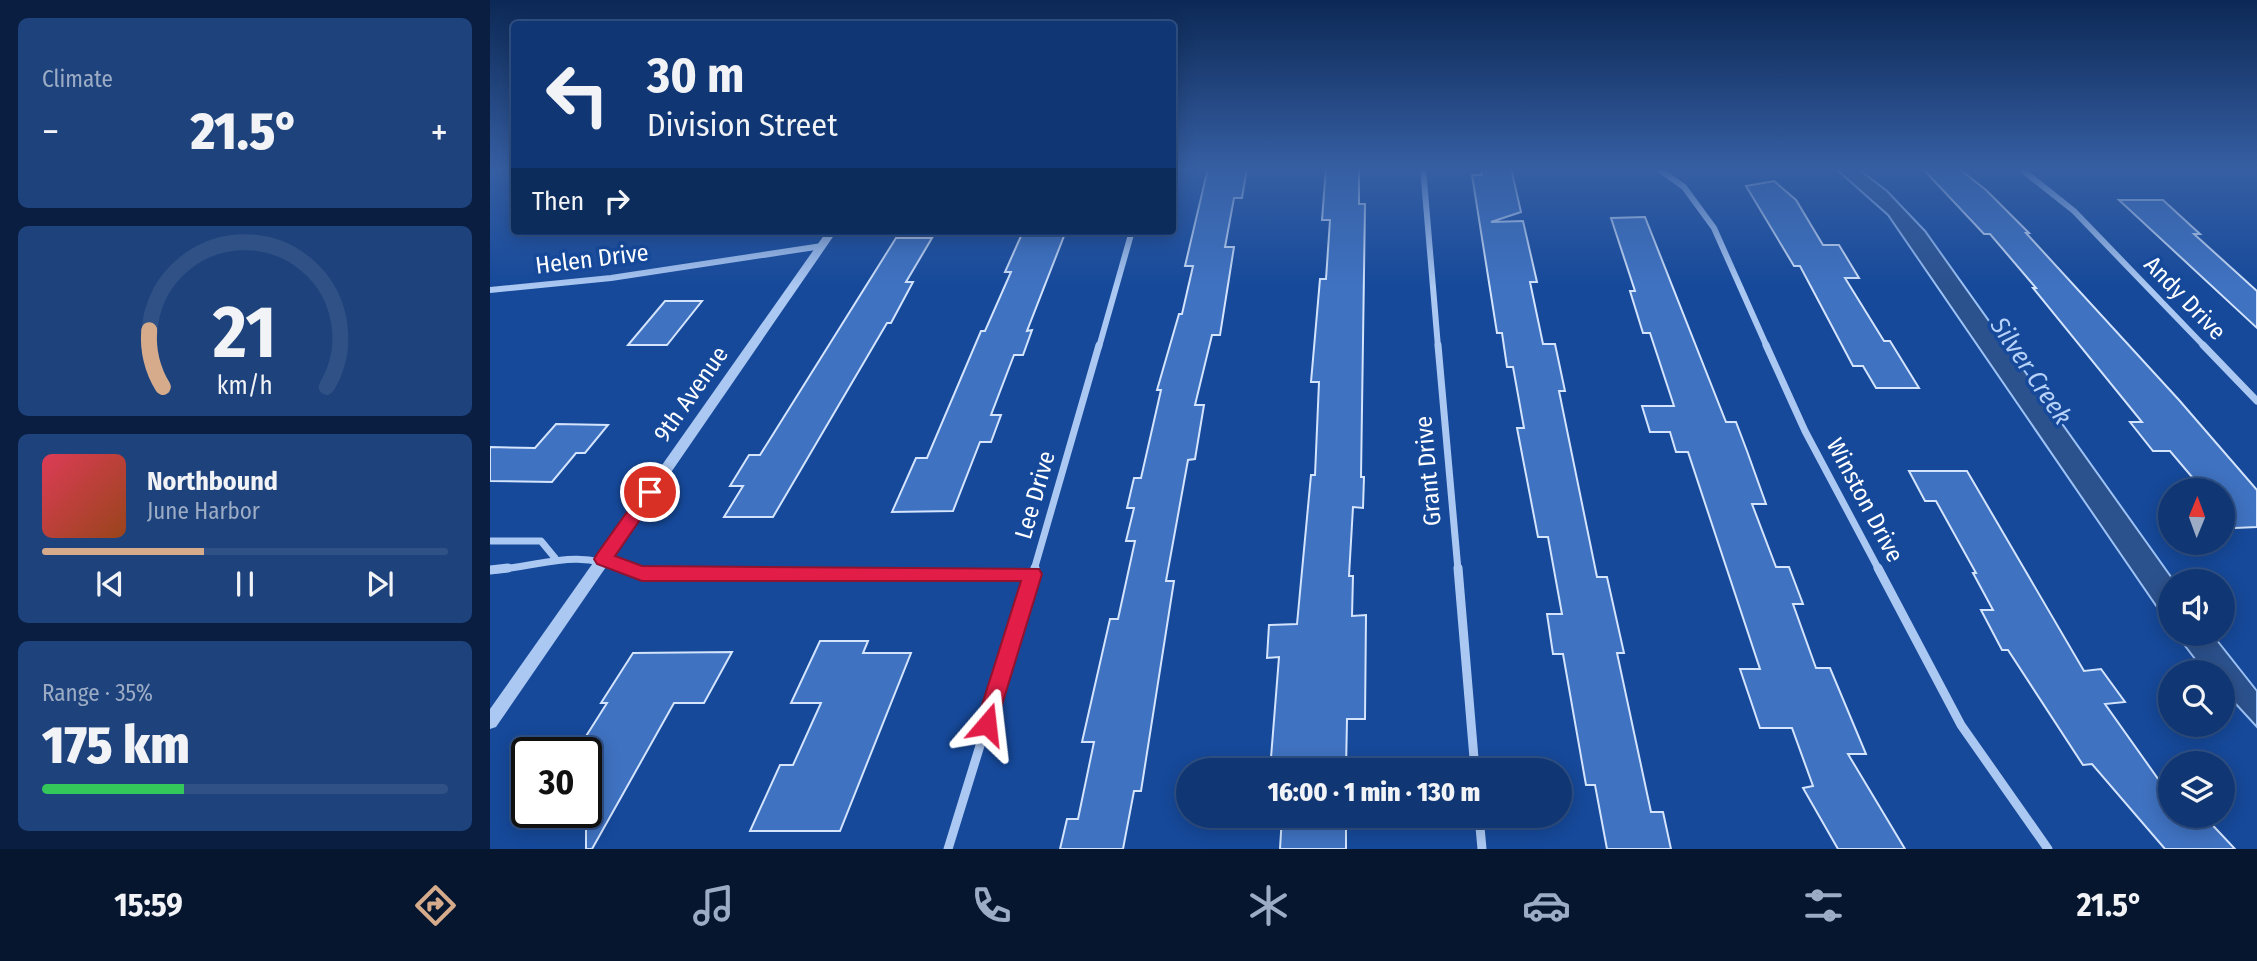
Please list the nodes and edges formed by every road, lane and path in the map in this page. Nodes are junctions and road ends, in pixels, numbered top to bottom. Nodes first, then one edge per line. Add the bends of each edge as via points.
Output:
1 (1426, 208) edge
2 (1699, 208) edge
3 (2070, 208) edge
4 (829, 235) edge
5 (1131, 235) edge
6 (822, 246) junction
7 (490, 290) edge
8 (2257, 401) edge
9 (490, 541) edge
10 (555, 558) junction
11 (603, 559) junction
12 (490, 570) edge
13 (1033, 574) junction
14 (490, 722) edge
15 (1474, 758) edge
16 (1480, 828) edge
17 (948, 849) edge
18 (1482, 849) edge
19 (2048, 849) edge

1 - 15 street, Grant Drive
2 - 19 street, Winston Drive via 1714,228 1805,431 1961,725
3 - 8 street, Andy Drive
4 - 6 street, 9th Avenue
5 - 13 street, Lee Drive
6 - 7 street, Helen Drive via 611,278
6 - 11 street, 9th Avenue
9 - 10 street via 541,541
10 - 11 street
10 - 12 street
11 - 13 street via 642,574
11 - 14 street, 9th Avenue
13 - 17 street, Lee Drive
16 - 18 street

